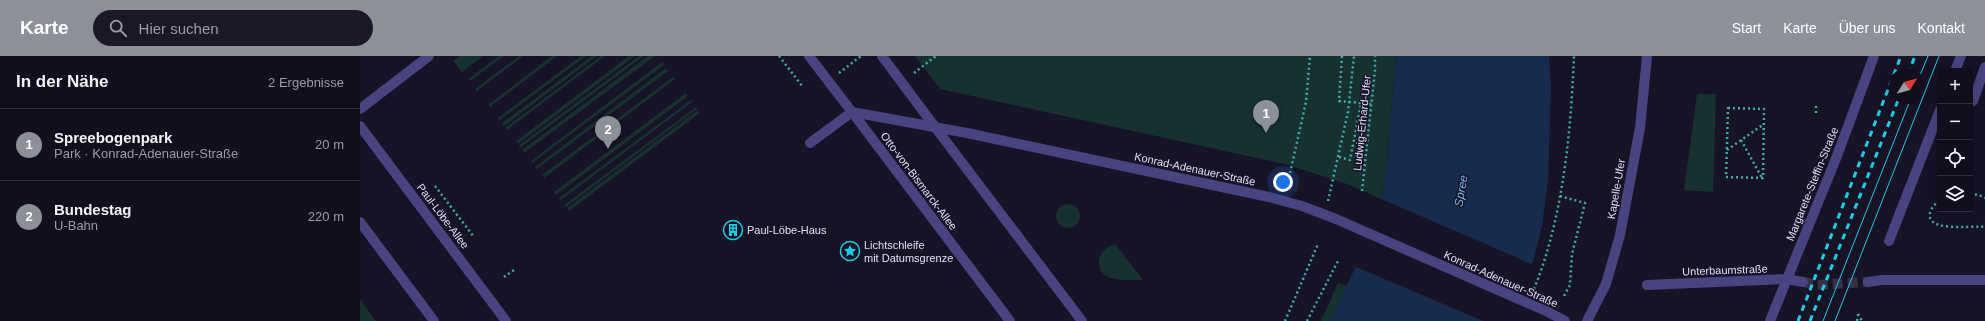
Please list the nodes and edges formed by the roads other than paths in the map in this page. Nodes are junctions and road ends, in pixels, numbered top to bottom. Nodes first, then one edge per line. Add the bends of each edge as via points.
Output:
1 (429, 56) edge
2 (809, 56) edge
3 (882, 56) edge
4 (1647, 56) edge
5 (1874, 56) edge
6 (1961, 56) edge
7 (1985, 67) edge
8 (1956, 68) edge
9 (1973, 101) edge
10 (360, 109) edge
11 (852, 112) junction
12 (1937, 118) edge
13 (360, 126) edge
14 (935, 127) junction
15 (810, 143) dead end
16 (360, 222) edge
17 (1888, 241) dead end
18 (1786, 279) junction
19 (1985, 280) edge
20 (1803, 282) tunnel mouth
21 (1868, 282) tunnel mouth
22 (1647, 285) dead end
23 (434, 321) edge
24 (506, 321) edge
25 (1010, 321) edge
26 (1082, 321) edge
27 (1565, 321) edge
28 (1587, 321) edge
29 (1770, 321) edge

1 - 10 street
2 - 11 street, Otto-von-Bismarck-Allee
3 - 14 street
4 - 28 street, Kapelle-Ufer via 1640,128 1620,235 1606,284
5 - 18 street, Margarete-Steffin-Straße via 1837,156
6 - 8 street
7 - 9 street
11 - 14 street, Konrad-Adenauer-Straße
11 - 15 street
11 - 25 street, Otto-von-Bismarck-Allee
12 - 17 street
13 - 24 street, Paul-Löbe-Allee
14 - 26 street
14 - 27 street, Konrad-Adenauer-Straße via 1302,206
16 - 23 street
18 - 20 street, Unterbaumstraße
18 - 22 street, Unterbaumstraße
18 - 29 street, Margarete-Steffin-Straße
19 - 21 street

